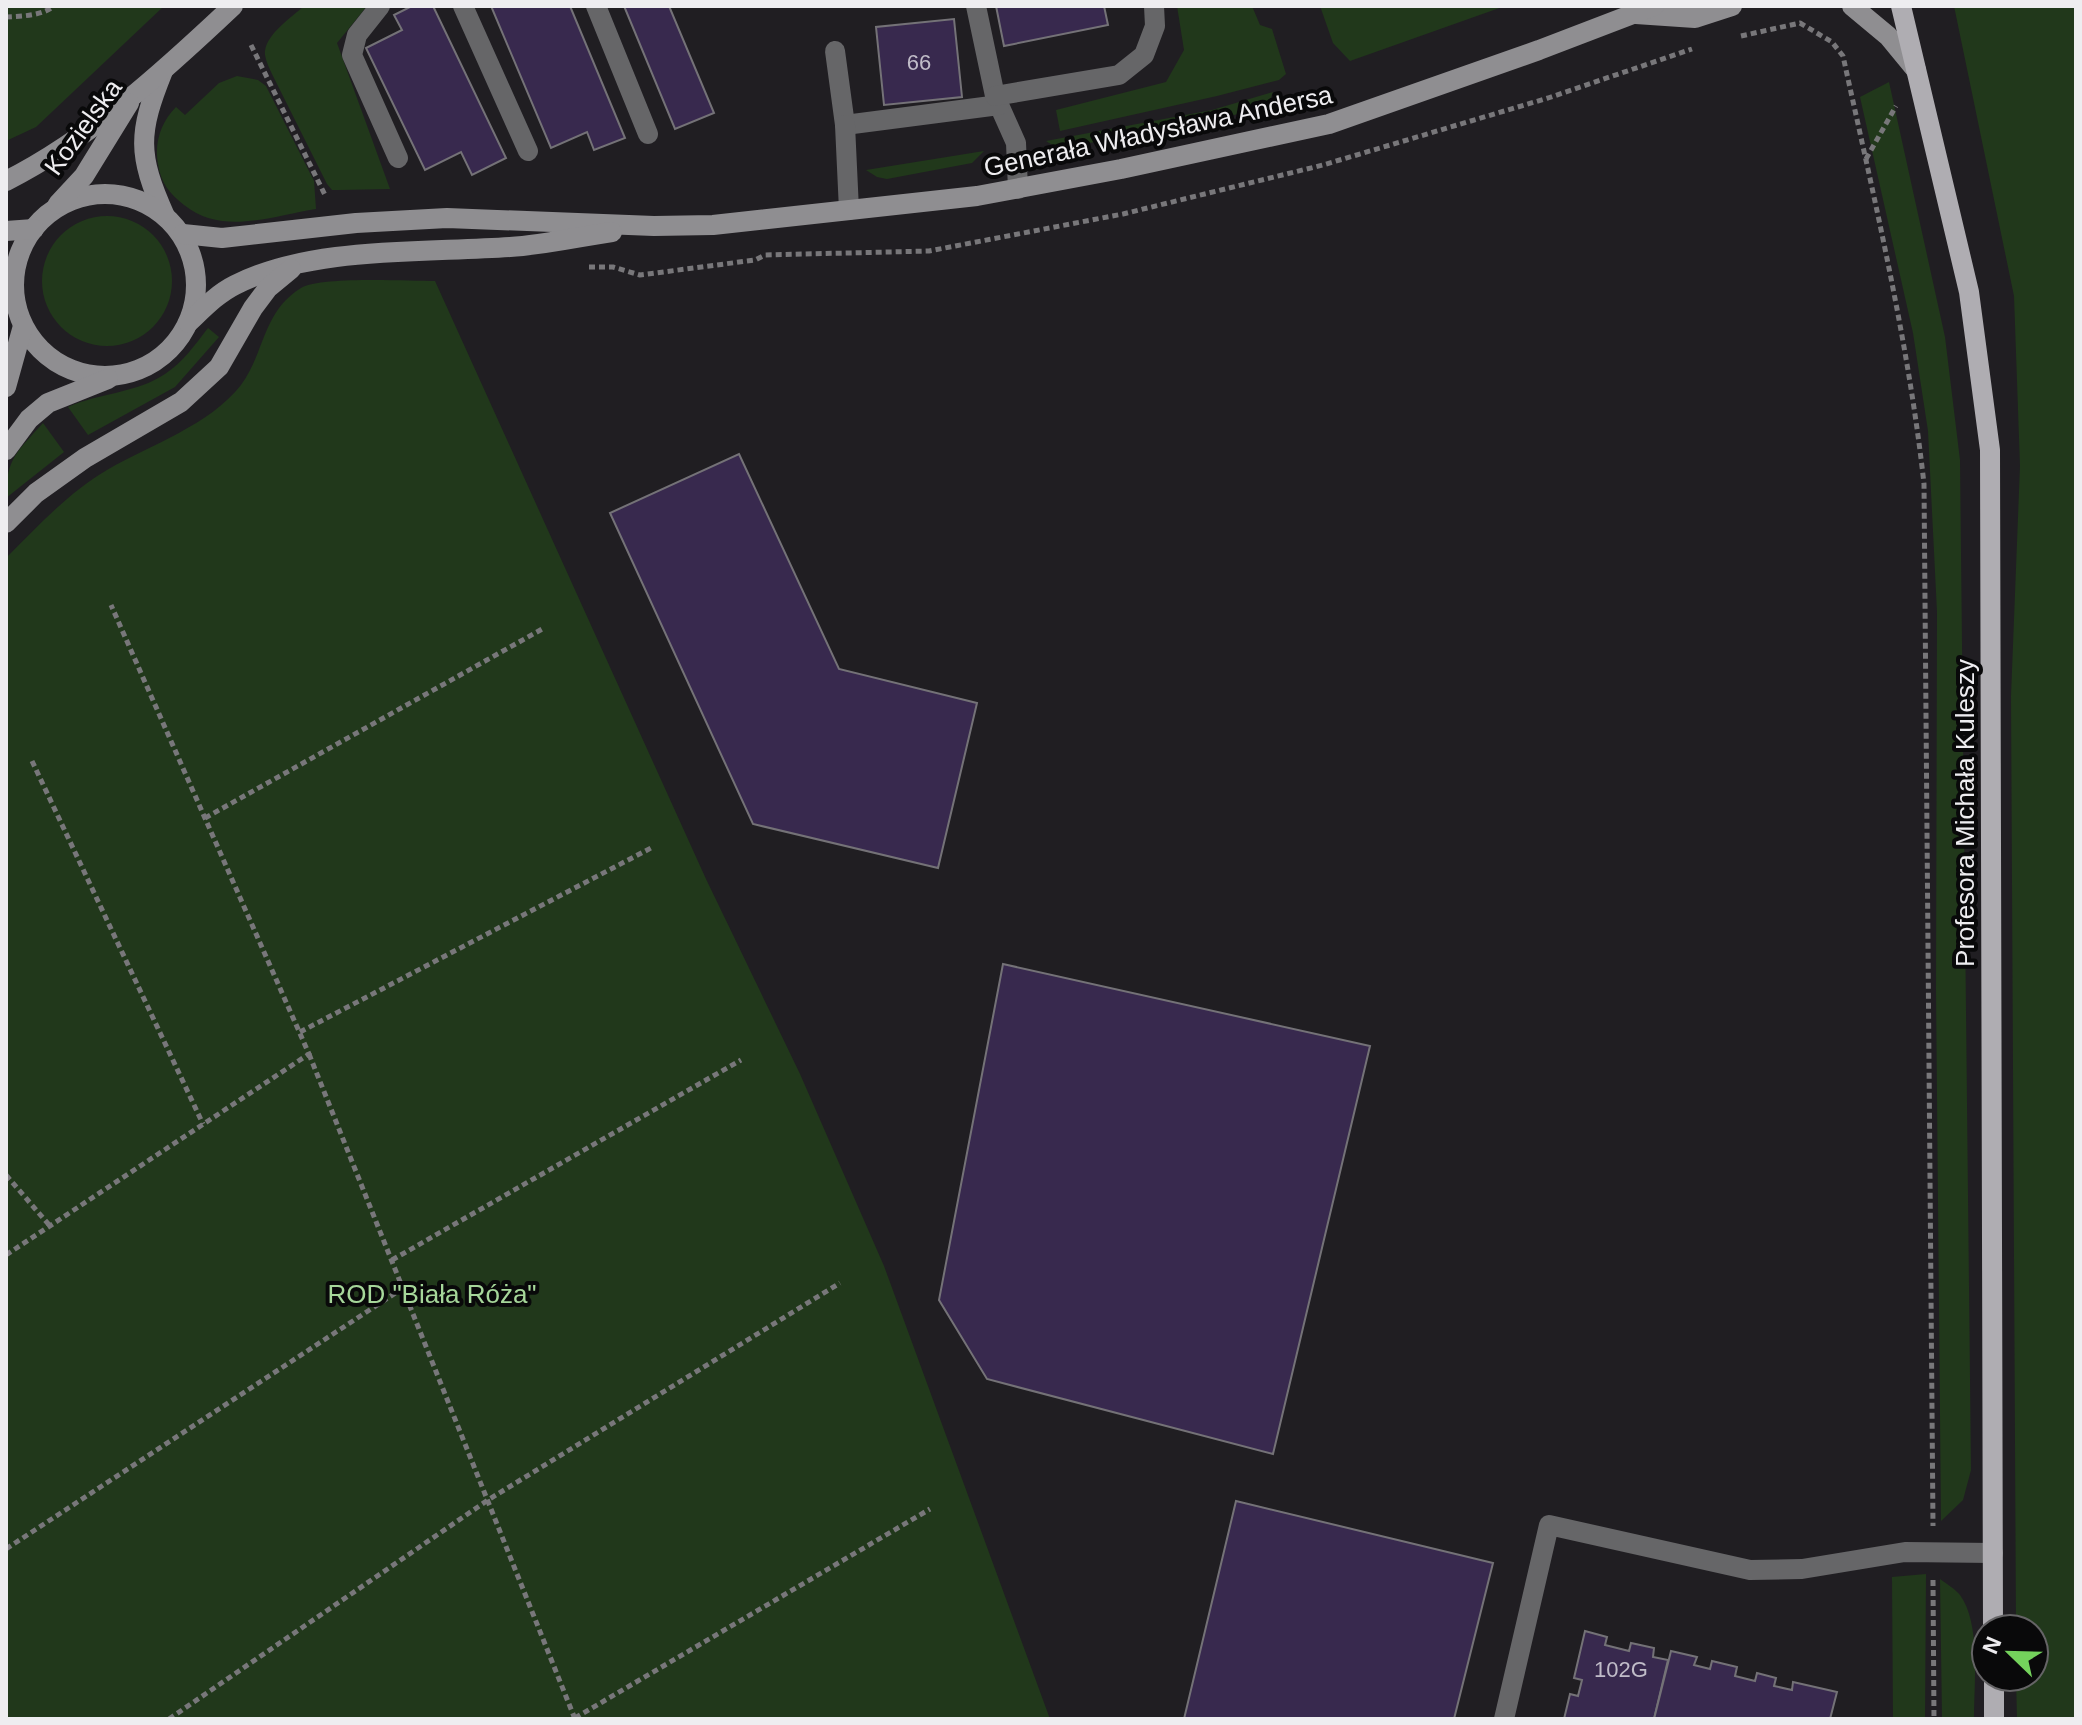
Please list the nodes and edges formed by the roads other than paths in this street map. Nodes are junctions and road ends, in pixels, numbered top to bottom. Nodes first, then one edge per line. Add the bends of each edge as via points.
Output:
1 (233, 6) edge
2 (380, 6) edge
3 (463, 6) edge
4 (596, 6) edge
5 (976, 6) edge
6 (1154, 6) edge
7 (1732, 6) edge
8 (1852, 6) edge
9 (1901, 6) edge
10 (1645, 10) edge
11 (835, 51) dead end
12 (1916, 70) junction
13 (163, 71) junction
14 (135, 92) junction
15 (997, 101) junction
16 (845, 125) junction
17 (648, 134) dead end
18 (528, 151) dead end
19 (398, 158) dead end
20 (6, 181) edge
21 (1018, 189) junction
22 (849, 210) junction
23 (165, 217) junction
24 (40, 222) junction
25 (654, 226) junction
26 (6, 231) edge
27 (183, 234) junction
28 (297, 264) junction
29 (15, 311) edge
30 (188, 323) junction
31 (115, 376) junction
32 (6, 387) edge
33 (6, 450) edge
34 (6, 523) edge
35 (1993, 1553) junction
36 (1993, 1613) edge
37 (1994, 1693) edge
38 (1504, 1719) edge
39 (1994, 1719) edge

1 - 13 street, Kozielska
2 - 19 street via 357,35 352,55
3 - 18 street
4 - 17 street
5 - 15 street
6 - 15 street via 1155,26 1144,55 1119,75
7 - 10 street via 1695,18
8 - 12 street via 1888,36
9 - 12 main road, Profesora Michała Kuleszy
10 - 21 street, Generała Władysława Andersa via 1329,124
11 - 16 street
12 - 35 main road, Profesora Michała Kuleszy via 1969,292 1990,450
13 - 14 street, Kozielska
13 - 23 street, Kozielska via 144,130 143,158
14 - 20 street
14 - 24 street, Kozielska via 84,176
15 - 16 street
15 - 21 street via 1016,143
16 - 22 street
21 - 22 street, Generała Władysława Andersa
22 - 25 street, Generała Władysława Andersa
23 - 24 street via 138,200 106,194 75,200
23 - 27 street
24 - 26 street
24 - 29 street via 21,255 14,281
25 - 27 street, Generała Władysława Andersa via 447,218 222,238
25 - 28 street, Generała Władysława Andersa via 514,247 325,257
27 - 30 street via 194,266 195,295
28 - 30 street, Generała Władysława Andersa via 232,286
28 - 34 street via 268,288 219,367 181,402 85,458 36,493
29 - 31 street via 39,349 62,366 88,375
29 - 32 street
30 - 31 street via 159,359
31 - 33 street via 48,403
35 - 36 main road, Profesora Michała Kuleszy
35 - 38 street via 1905,1552 1802,1569 1750,1570 1549,1525
37 - 39 main road

